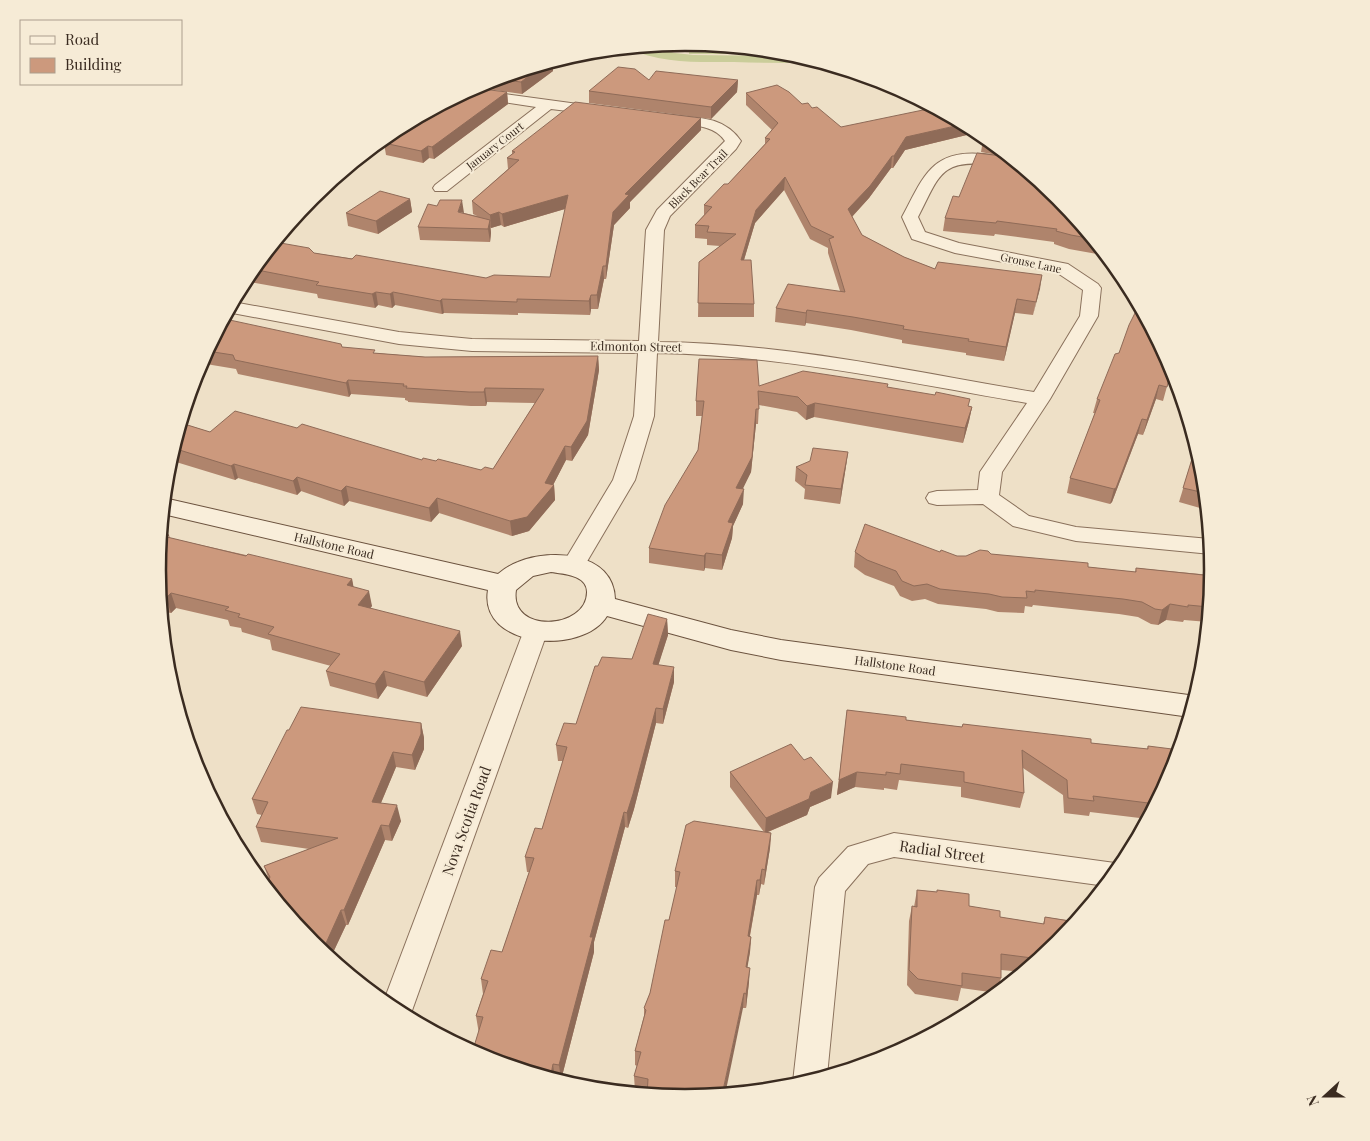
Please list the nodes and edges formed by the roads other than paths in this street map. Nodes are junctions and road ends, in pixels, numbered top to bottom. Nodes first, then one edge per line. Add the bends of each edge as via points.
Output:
1 (478, 95) edge
2 (548, 104) junction
3 (617, 113) edge
4 (656, 118) edge
5 (1005, 162) edge
6 (441, 188) dead end
7 (237, 308) edge
8 (649, 347) junction
9 (1040, 399) junction
10 (937, 498) dead end
11 (988, 498) junction
12 (170, 508) edge
13 (1203, 546) edge
14 (574, 565) junction
15 (505, 585) junction
16 (601, 605) junction
17 (536, 630) junction
18 (1187, 705) edge
19 (1106, 874) edge
20 (399, 1003) edge
21 (811, 1074) edge

1 - 2 street
2 - 3 street
2 - 6 street, January Court
4 - 8 street, Black Bear Trail via 715,125 733,141 662,214 655,230
5 - 9 street, Grouse Lane via 969,158 948,162 931,179 910,217 918,235 955,248 1062,268 1092,288 1089,316
7 - 8 street, Edmonton Street via 399,338 472,345
8 - 9 street, Edmonton Street via 755,352
8 - 14 street, Black Bear Trail via 644,416 624,480
9 - 11 street, Grouse Lane via 991,472
10 - 11 street
11 - 13 street via 1021,521 1076,534
12 - 15 street, Hallstone Road
14 - 15 street via 552,563 529,567
14 - 16 street via 593,574 599,581 603,589
15 - 17 street via 500,602 503,610 516,624
16 - 17 street via 588,620 577,626 552,631
16 - 18 street, Hallstone Road via 781,650
17 - 20 street, Nova Scotia Road
19 - 21 street, Radial Street via 894,845 858,856 830,887

